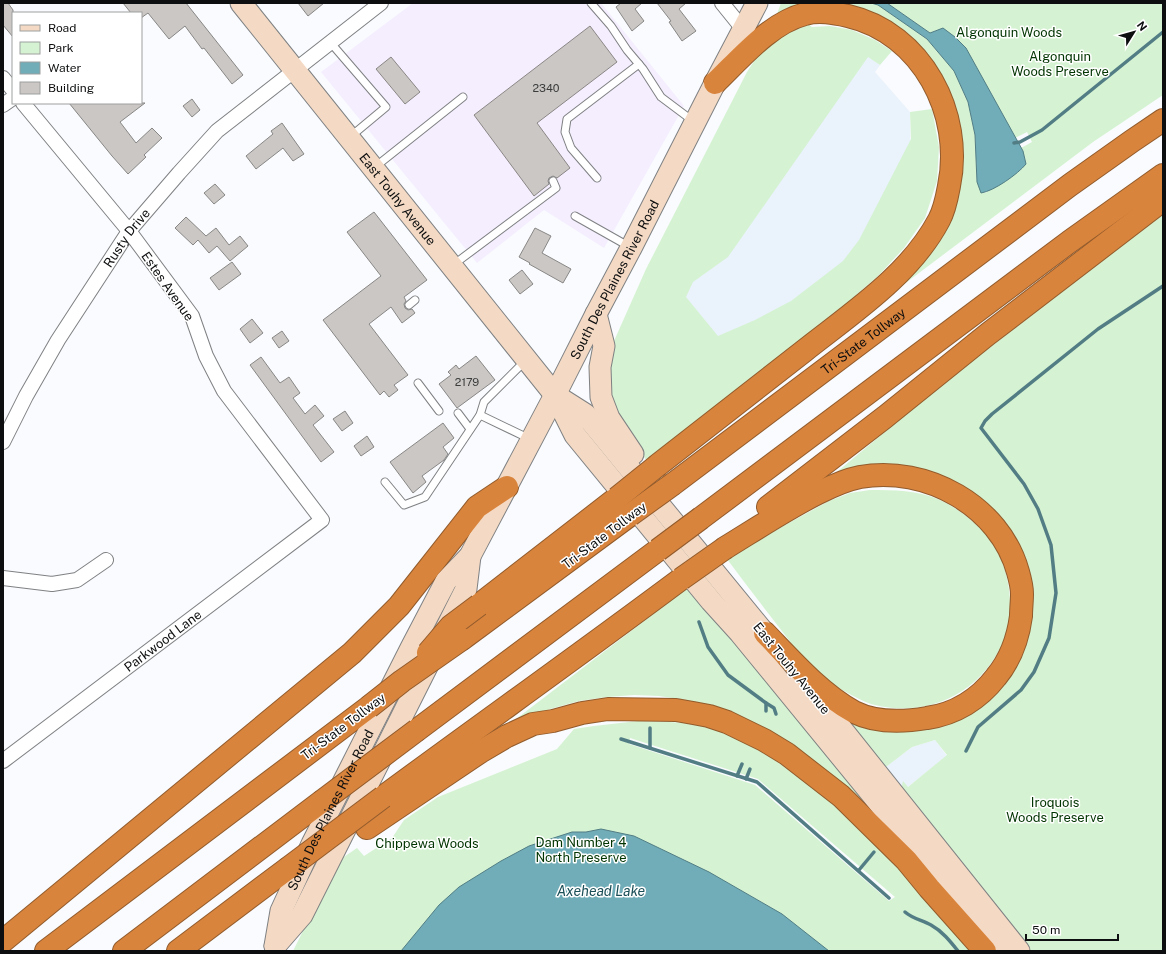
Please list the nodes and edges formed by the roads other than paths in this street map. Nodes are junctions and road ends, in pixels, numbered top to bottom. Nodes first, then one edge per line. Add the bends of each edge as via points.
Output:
1 (241, 3) edge
2 (381, 3) edge
3 (591, 3) edge
4 (722, 3) edge
5 (757, 3) edge
6 (743, 29) junction
7 (330, 42) junction
8 (639, 64) junction
9 (294, 69) junction
10 (3, 78) edge
11 (715, 83) junction
12 (12, 89) edge
13 (463, 97) dead end
14 (12, 99) edge
15 (24, 104) edge
16 (3, 105) edge
17 (1163, 120) edge
18 (695, 122) junction
19 (349, 138) junction
20 (374, 168) junction
21 (1163, 175) edge
22 (597, 178) dead end
23 (553, 181) dead end
24 (1163, 200) edge
25 (574, 216) dead end
26 (130, 231) junction
27 (632, 248) junction
28 (453, 266) junction
29 (596, 314) junction
30 (527, 359) junction
31 (418, 383) dead end
32 (555, 395) junction
33 (439, 411) dead end
34 (458, 413) dead end
35 (480, 415) junction
36 (470, 429) junction
37 (532, 440) junction
38 (3, 442) edge
39 (385, 482) dead end
40 (507, 487) junction
41 (649, 492) junction
42 (322, 520) joint
43 (723, 545) junction
44 (106, 560) dead end
45 (3, 578) edge
46 (765, 633) junction
47 (402, 681) junction
48 (3, 761) edge
49 (284, 876) junction
50 (3, 941) edge
51 (274, 949) edge
52 (46, 951) edge
53 (124, 951) edge
54 (178, 951) edge
55 (985, 951) edge
56 (1000, 951) edge
57 (1019, 951) edge

1 - 9 main road, East Touhy Avenue
2 - 7 street, Rusty Drive
3 - 8 lane
4 - 6 street
5 - 6 main road, South Des Plaines River Road
6 - 11 main road, South Des Plaines River Road
7 - 9 street, Rusty Drive
7 - 19 lane via 386,107
8 - 18 lane via 661,97
8 - 22 lane via 566,119 565,132 571,148
9 - 19 main road, East Touhy Avenue
9 - 26 street, Rusty Drive via 217,130
10 - 12 street
11 - 18 main road, South Des Plaines River Road
11 - 47 highway, bridge via 767,34 788,20 805,14 822,12 859,18 880,28 921,62 936,86 943,104 950,131 952,158 951,177 940,218 913,258 876,295 451,626
13 - 20 lane
14 - 16 street
15 - 26 street, Estes Avenue
17 - 47 highway, Tri-State Tollway, bridge via 1070,185 630,516
18 - 27 main road, South Des Plaines River Road
19 - 20 main road, East Touhy Avenue
20 - 28 main road, East Touhy Avenue
21 - 53 highway, bridge via 1062,246
23 - 28 lane via 556,188
24 - 43 highway
25 - 27 lane
26 - 38 street, Rusty Drive via 58,340
26 - 42 street, Estes Avenue via 192,316 206,356 224,391
27 - 29 main road, South Des Plaines River Road
28 - 30 main road, East Touhy Avenue
29 - 32 main road, South Des Plaines River Road
29 - 41 main road via 604,346 600,366 601,397 609,418 632,452
30 - 32 main road, East Touhy Avenue
30 - 35 lane via 484,402
31 - 33 lane
32 - 37 main road, South Des Plaines River Road
32 - 41 main road, East Touhy Avenue via 585,414
32 - 56 main road, East Touhy Avenue via 574,435
34 - 36 lane
35 - 36 lane
35 - 37 lane
36 - 39 lane via 425,497 404,505
37 - 40 main road, South Des Plaines River Road
40 - 50 highway via 477,507 399,606 352,653
40 - 51 main road, South Des Plaines River Road via 470,556 466,590 302,914
41 - 46 main road, East Touhy Avenue
42 - 48 street, Parkwood Lane
43 - 46 highway via 842,482 860,477 895,475 934,484 965,500 1002,536 1015,561 1022,593 1020,624 1015,646 989,687 954,712 905,722 869,717 856,712 810,679
43 - 49 highway, bridge via 556,662 506,706 383,797
44 - 45 street via 77,580 52,584
46 - 57 main road, East Touhy Avenue
47 - 52 highway, Tri-State Tollway, bridge
49 - 54 highway
49 - 55 highway via 367,828 480,752 533,724 608,709 676,710 727,722 764,740 787,754 836,792 906,860

